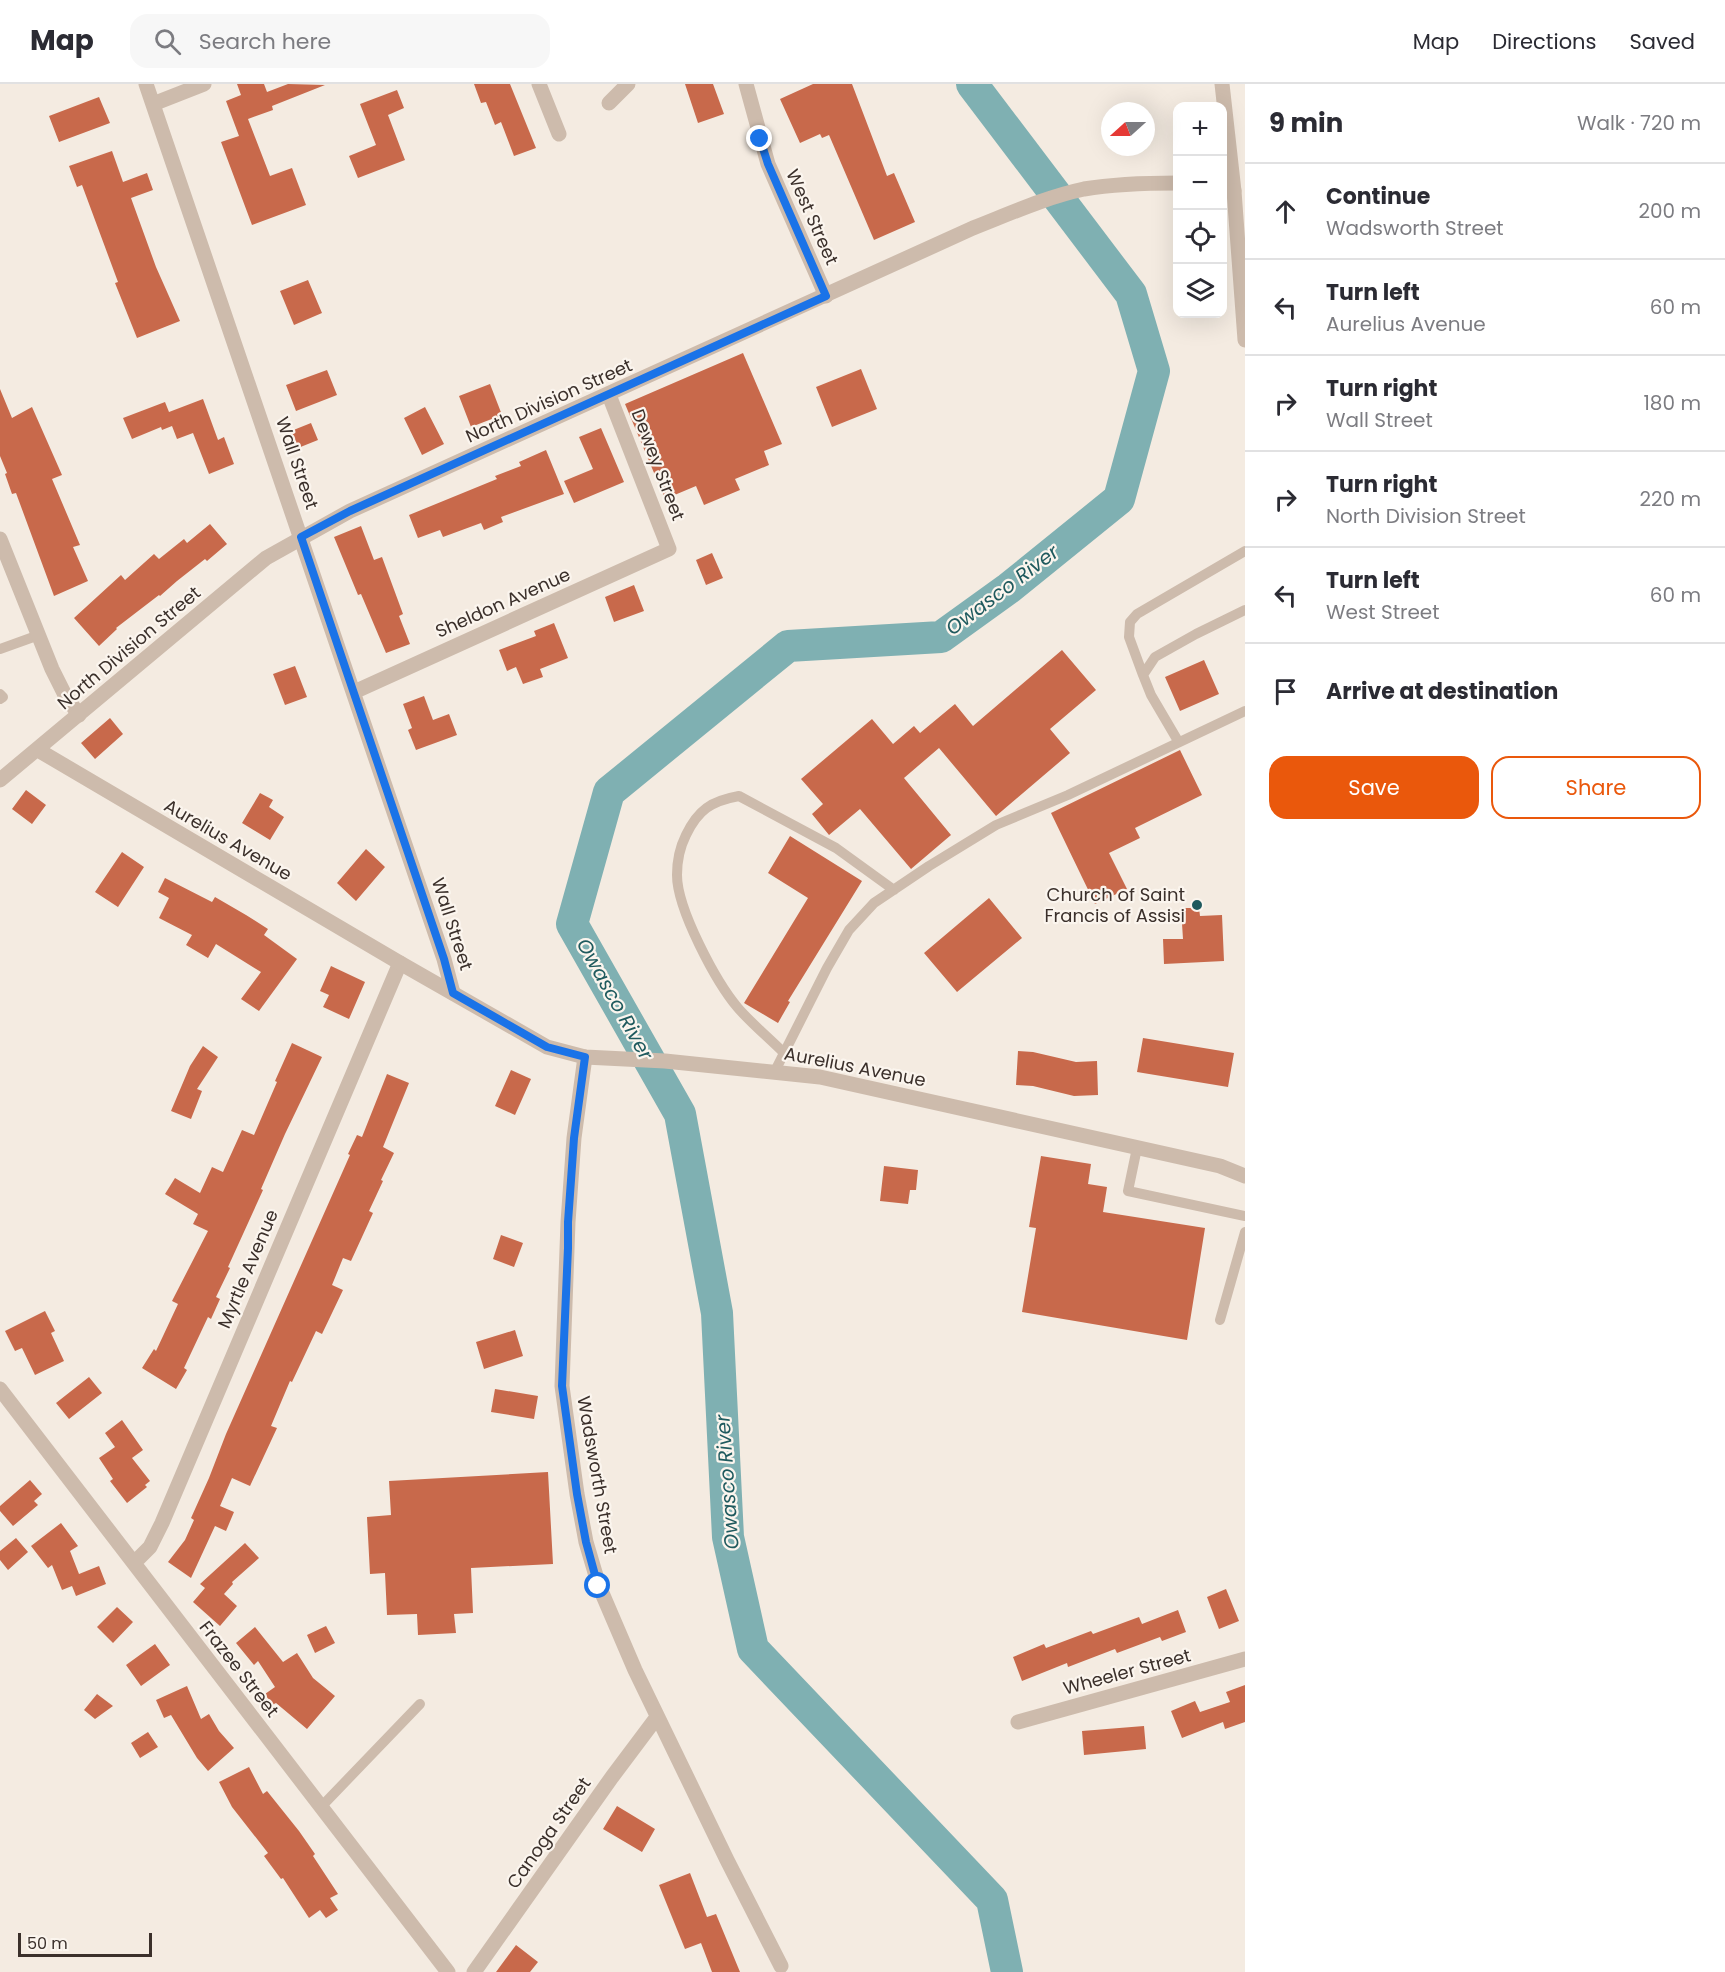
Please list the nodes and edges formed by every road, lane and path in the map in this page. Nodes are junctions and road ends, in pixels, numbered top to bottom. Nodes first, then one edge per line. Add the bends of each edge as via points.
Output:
1 (146, 84) edge
2 (204, 84) edge
3 (539, 84) edge
4 (628, 84) edge
5 (746, 84) edge
6 (1222, 84) edge
7 (609, 102) dead end
8 (153, 104) junction
9 (559, 134) dead end
10 (1173, 183) edge
11 (1234, 191) edge
12 (826, 296) junction
13 (1245, 340) edge
14 (609, 395) junction
15 (301, 537) junction
16 (0, 539) edge
17 (669, 549) joint
18 (1245, 551) edge
19 (1245, 610) edge
20 (39, 636) junction
21 (0, 648) edge
22 (1143, 675) junction
23 (354, 692) junction
24 (0, 694) edge
25 (0, 699) edge
26 (1245, 711) edge
27 (79, 715) junction
28 (1178, 741) junction
29 (38, 750) junction
30 (0, 780) edge
31 (894, 890) junction
32 (400, 963) junction
33 (453, 993) junction
34 (784, 1053) junction
35 (585, 1057) junction
36 (775, 1071) junction
37 (1137, 1148) junction
38 (1245, 1176) edge
39 (1245, 1216) edge
40 (1245, 1232) edge
41 (1220, 1320) dead end
42 (0, 1389) edge
43 (134, 1563) junction
44 (1245, 1659) edge
45 (420, 1704) dead end
46 (657, 1718) junction
47 (1018, 1722) dead end
48 (321, 1807) junction
49 (781, 1966) dead end
50 (448, 1972) edge
51 (474, 1972) edge

1 - 8 street, Wall Street
2 - 8 street
3 - 9 street
4 - 7 street
5 - 12 street, West Street via 768,164
6 - 11 street
8 - 15 street, Wall Street
10 - 12 street, North Division Street via 1108,186 1063,194 973,228
11 - 13 street
12 - 14 street, North Division Street
14 - 15 street, North Division Street via 350,511
14 - 17 street, Dewey Street
15 - 23 street, Wall Street
15 - 27 street, North Division Street via 266,558
16 - 20 street
17 - 23 street, Sheldon Avenue
18 - 22 lane via 1137,614 1130,622 1129,637
19 - 22 lane via 1155,657
20 - 21 lane
20 - 27 street via 65,695
22 - 28 lane
23 - 33 street, Wall Street
24 - 25 lane
26 - 28 lane
27 - 29 street, North Division Street
28 - 31 lane via 996,825
29 - 30 street, North Division Street
29 - 32 street, Aurelius Avenue
31 - 34 lane via 874,903 849,930
31 - 34 lane via 836,848 739,796 726,798 696,816 681,846 677,876 688,923 738,1008
32 - 33 street, Aurelius Avenue
32 - 43 street, Myrtle Avenue via 162,1523 150,1547
33 - 35 street, Aurelius Avenue via 547,1047
34 - 36 lane
35 - 36 street, Aurelius Avenue
35 - 46 street, Wadsworth Street via 568,1222 563,1399 577,1494 598,1586
36 - 37 street, Aurelius Avenue via 820,1077
37 - 38 street, Aurelius Avenue via 1220,1166
37 - 39 lane via 1128,1191
40 - 41 lane
42 - 43 street, Frazee Street
43 - 48 street, Frazee Street
44 - 47 street, Wheeler Street
45 - 48 lane
46 - 49 street, Wadsworth Street
46 - 51 street, Canoga Street
48 - 50 street, Frazee Street

